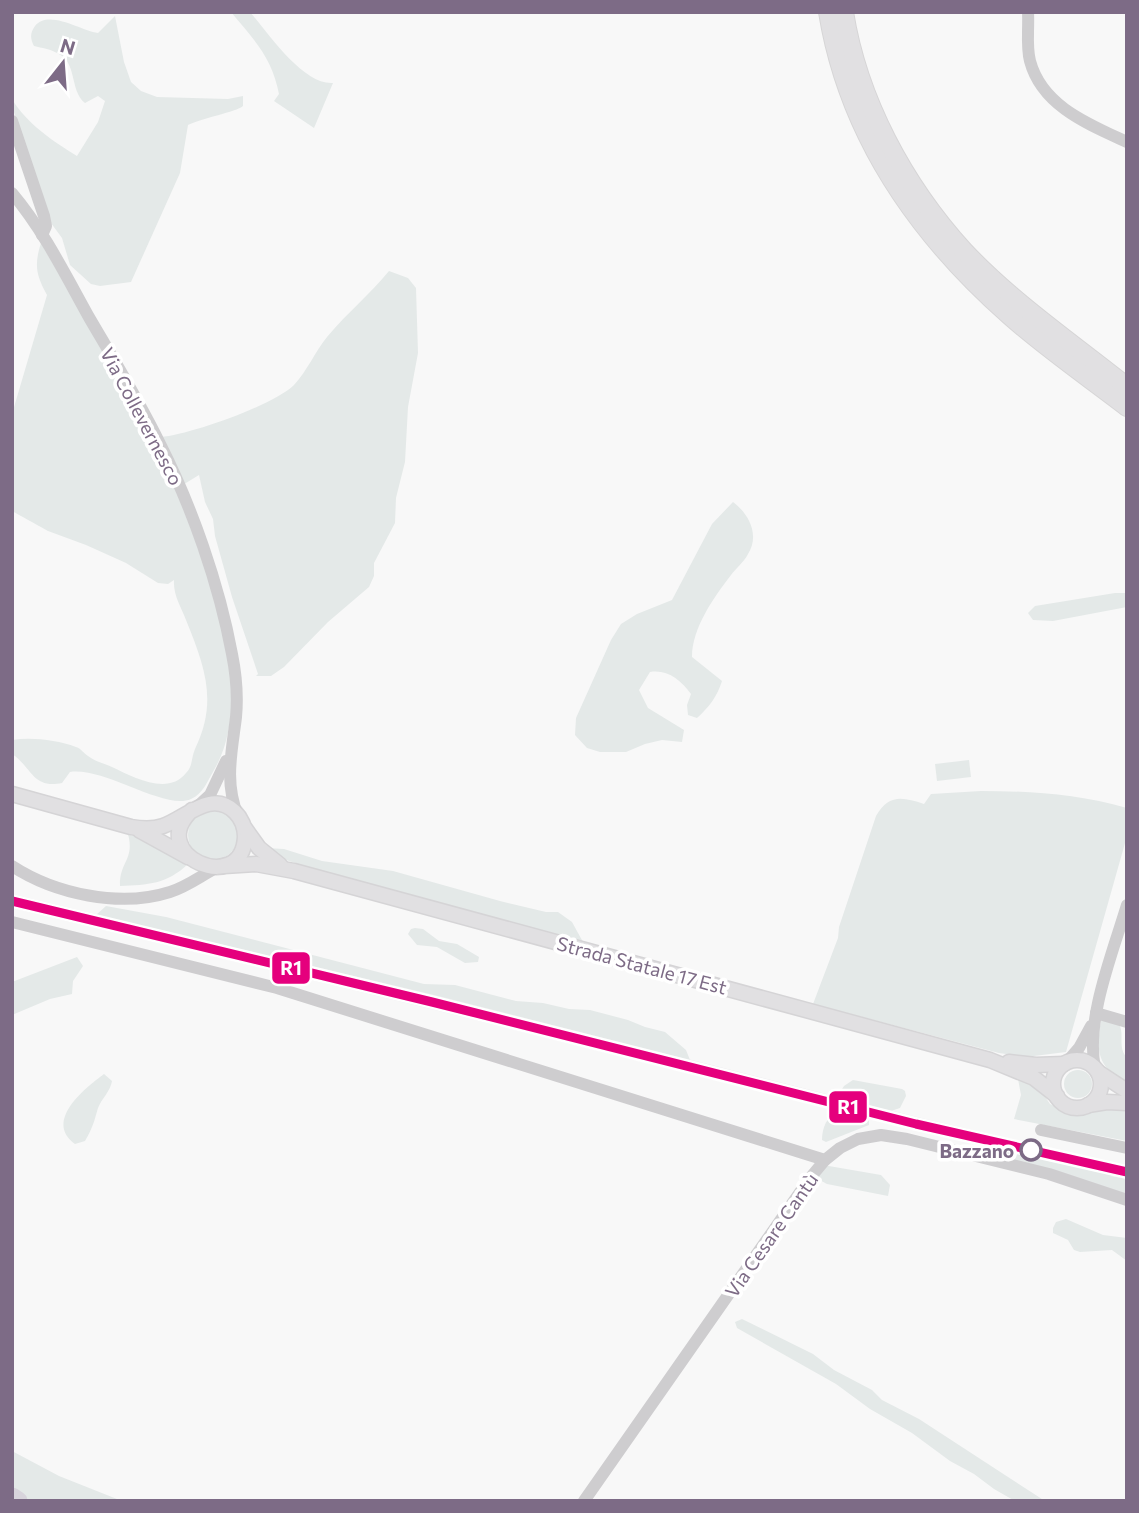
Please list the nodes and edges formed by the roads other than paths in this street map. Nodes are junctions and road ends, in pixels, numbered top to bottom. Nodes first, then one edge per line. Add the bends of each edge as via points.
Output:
1 (828, 12) edge
2 (844, 12) edge
3 (1028, 12) edge
4 (12, 121) edge
5 (1127, 142) edge
6 (12, 193) edge
7 (42, 235) junction
8 (1127, 387) edge
9 (1127, 407) edge
10 (232, 740) junction
11 (12, 794) edge
12 (195, 809) junction
13 (241, 820) junction
14 (131, 827) junction
15 (192, 860) junction
16 (12, 866) edge
17 (221, 866) junction
18 (294, 871) junction
19 (182, 887) junction
20 (1127, 905) edge
21 (12, 922) edge
22 (1096, 1013) junction
23 (1127, 1022) edge
24 (990, 1060) junction
25 (1066, 1063) junction
26 (1097, 1070) junction
27 (1127, 1091) edge
28 (1057, 1096) junction
29 (1127, 1103) edge
30 (1088, 1105) junction
31 (1041, 1130) dead end
32 (1127, 1148) edge
33 (825, 1160) junction
34 (1127, 1200) edge
35 (584, 1501) edge

1 - 9 highway via 832,38 867,138 906,205 956,264 1010,317
2 - 8 highway via 876,118 916,191 983,268
3 - 5 street via 1030,59 1039,86 1079,119
4 - 7 street via 44,216
6 - 7 street, Via Collevernesco
7 - 10 street, Via Collevernesco via 155,434 195,528 234,663 237,698
10 - 12 street, Via Collevernesco via 216,783
10 - 13 street, Via Collevernesco via 230,790
11 - 14 main road
12 - 13 main road via 219,804
12 - 14 main road via 158,828
12 - 15 main road via 180,834
13 - 17 main road via 243,847
13 - 18 main road, Strada Statale 17 Est via 264,853
14 - 15 main road
15 - 17 main road via 202,866
15 - 19 street via 194,872
16 - 19 street via 50,885 107,897 156,896
17 - 18 main road, Strada Statale 17 Est via 256,864
17 - 19 street
18 - 24 main road, Strada Statale 17 Est
20 - 22 street
21 - 33 street via 277,988
22 - 23 street
22 - 25 street via 1084,1040
22 - 26 street via 1092,1042
24 - 25 main road, Strada Statale 17 Est
24 - 28 main road, Strada Statale 17 Est via 1034,1078
25 - 26 main road via 1082,1061
25 - 28 main road via 1055,1076
26 - 27 main road
26 - 30 main road via 1100,1091
28 - 30 main road via 1071,1107
29 - 30 main road
31 - 32 street
33 - 34 street, Via Cesare Cantù via 858,1139 889,1136 1049,1174
33 - 35 street, Via Cesare Cantù

